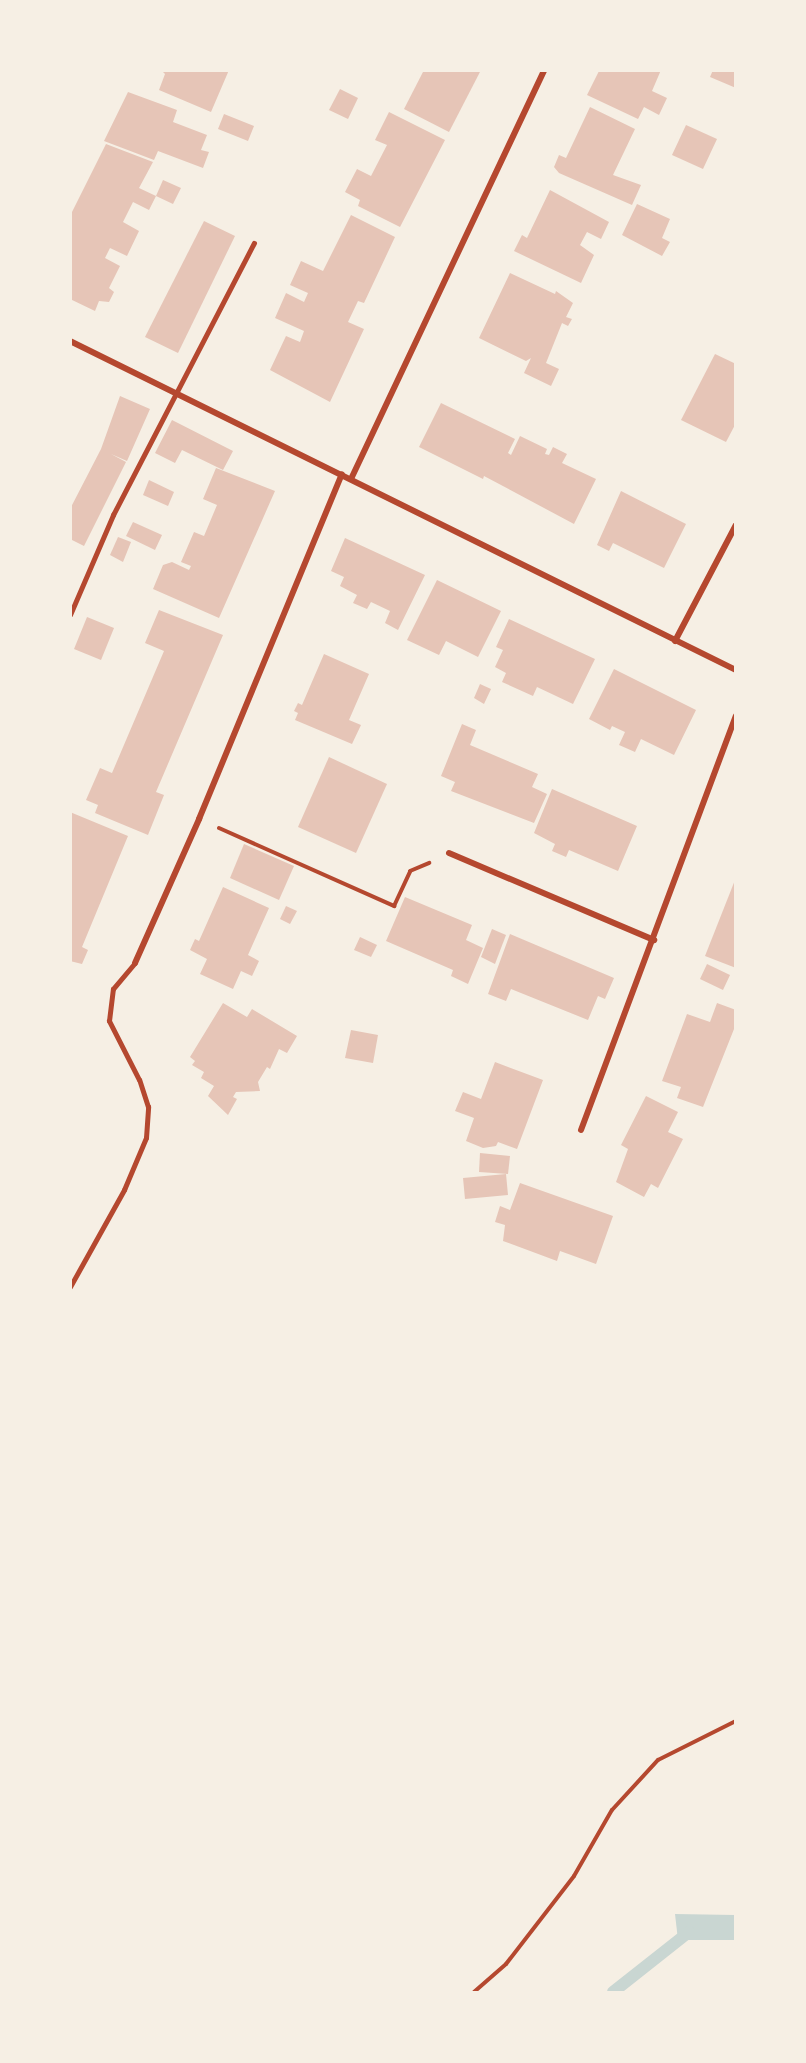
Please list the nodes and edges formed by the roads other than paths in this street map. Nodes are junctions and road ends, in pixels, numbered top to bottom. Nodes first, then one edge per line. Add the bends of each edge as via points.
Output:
1 (544, 70) edge
2 (254, 243) dead end
3 (70, 341) edge
4 (177, 393) junction
5 (342, 474) junction
6 (351, 479) junction
7 (735, 525) edge
8 (70, 615) edge
9 (675, 641) junction
10 (735, 670) edge
11 (735, 716) edge
12 (449, 853) road end
13 (654, 940) junction
14 (135, 963) joint
15 (581, 1130) dead end
16 (70, 1287) edge

1 - 6 street
2 - 4 lane
3 - 4 street
4 - 5 street
4 - 8 lane via 113,515
5 - 6 street
5 - 14 street
6 - 9 street
7 - 9 street
9 - 10 street
11 - 13 street
12 - 13 street
13 - 15 street
14 - 16 lane via 113,989 109,1021 148,1107 146,1138 124,1190

